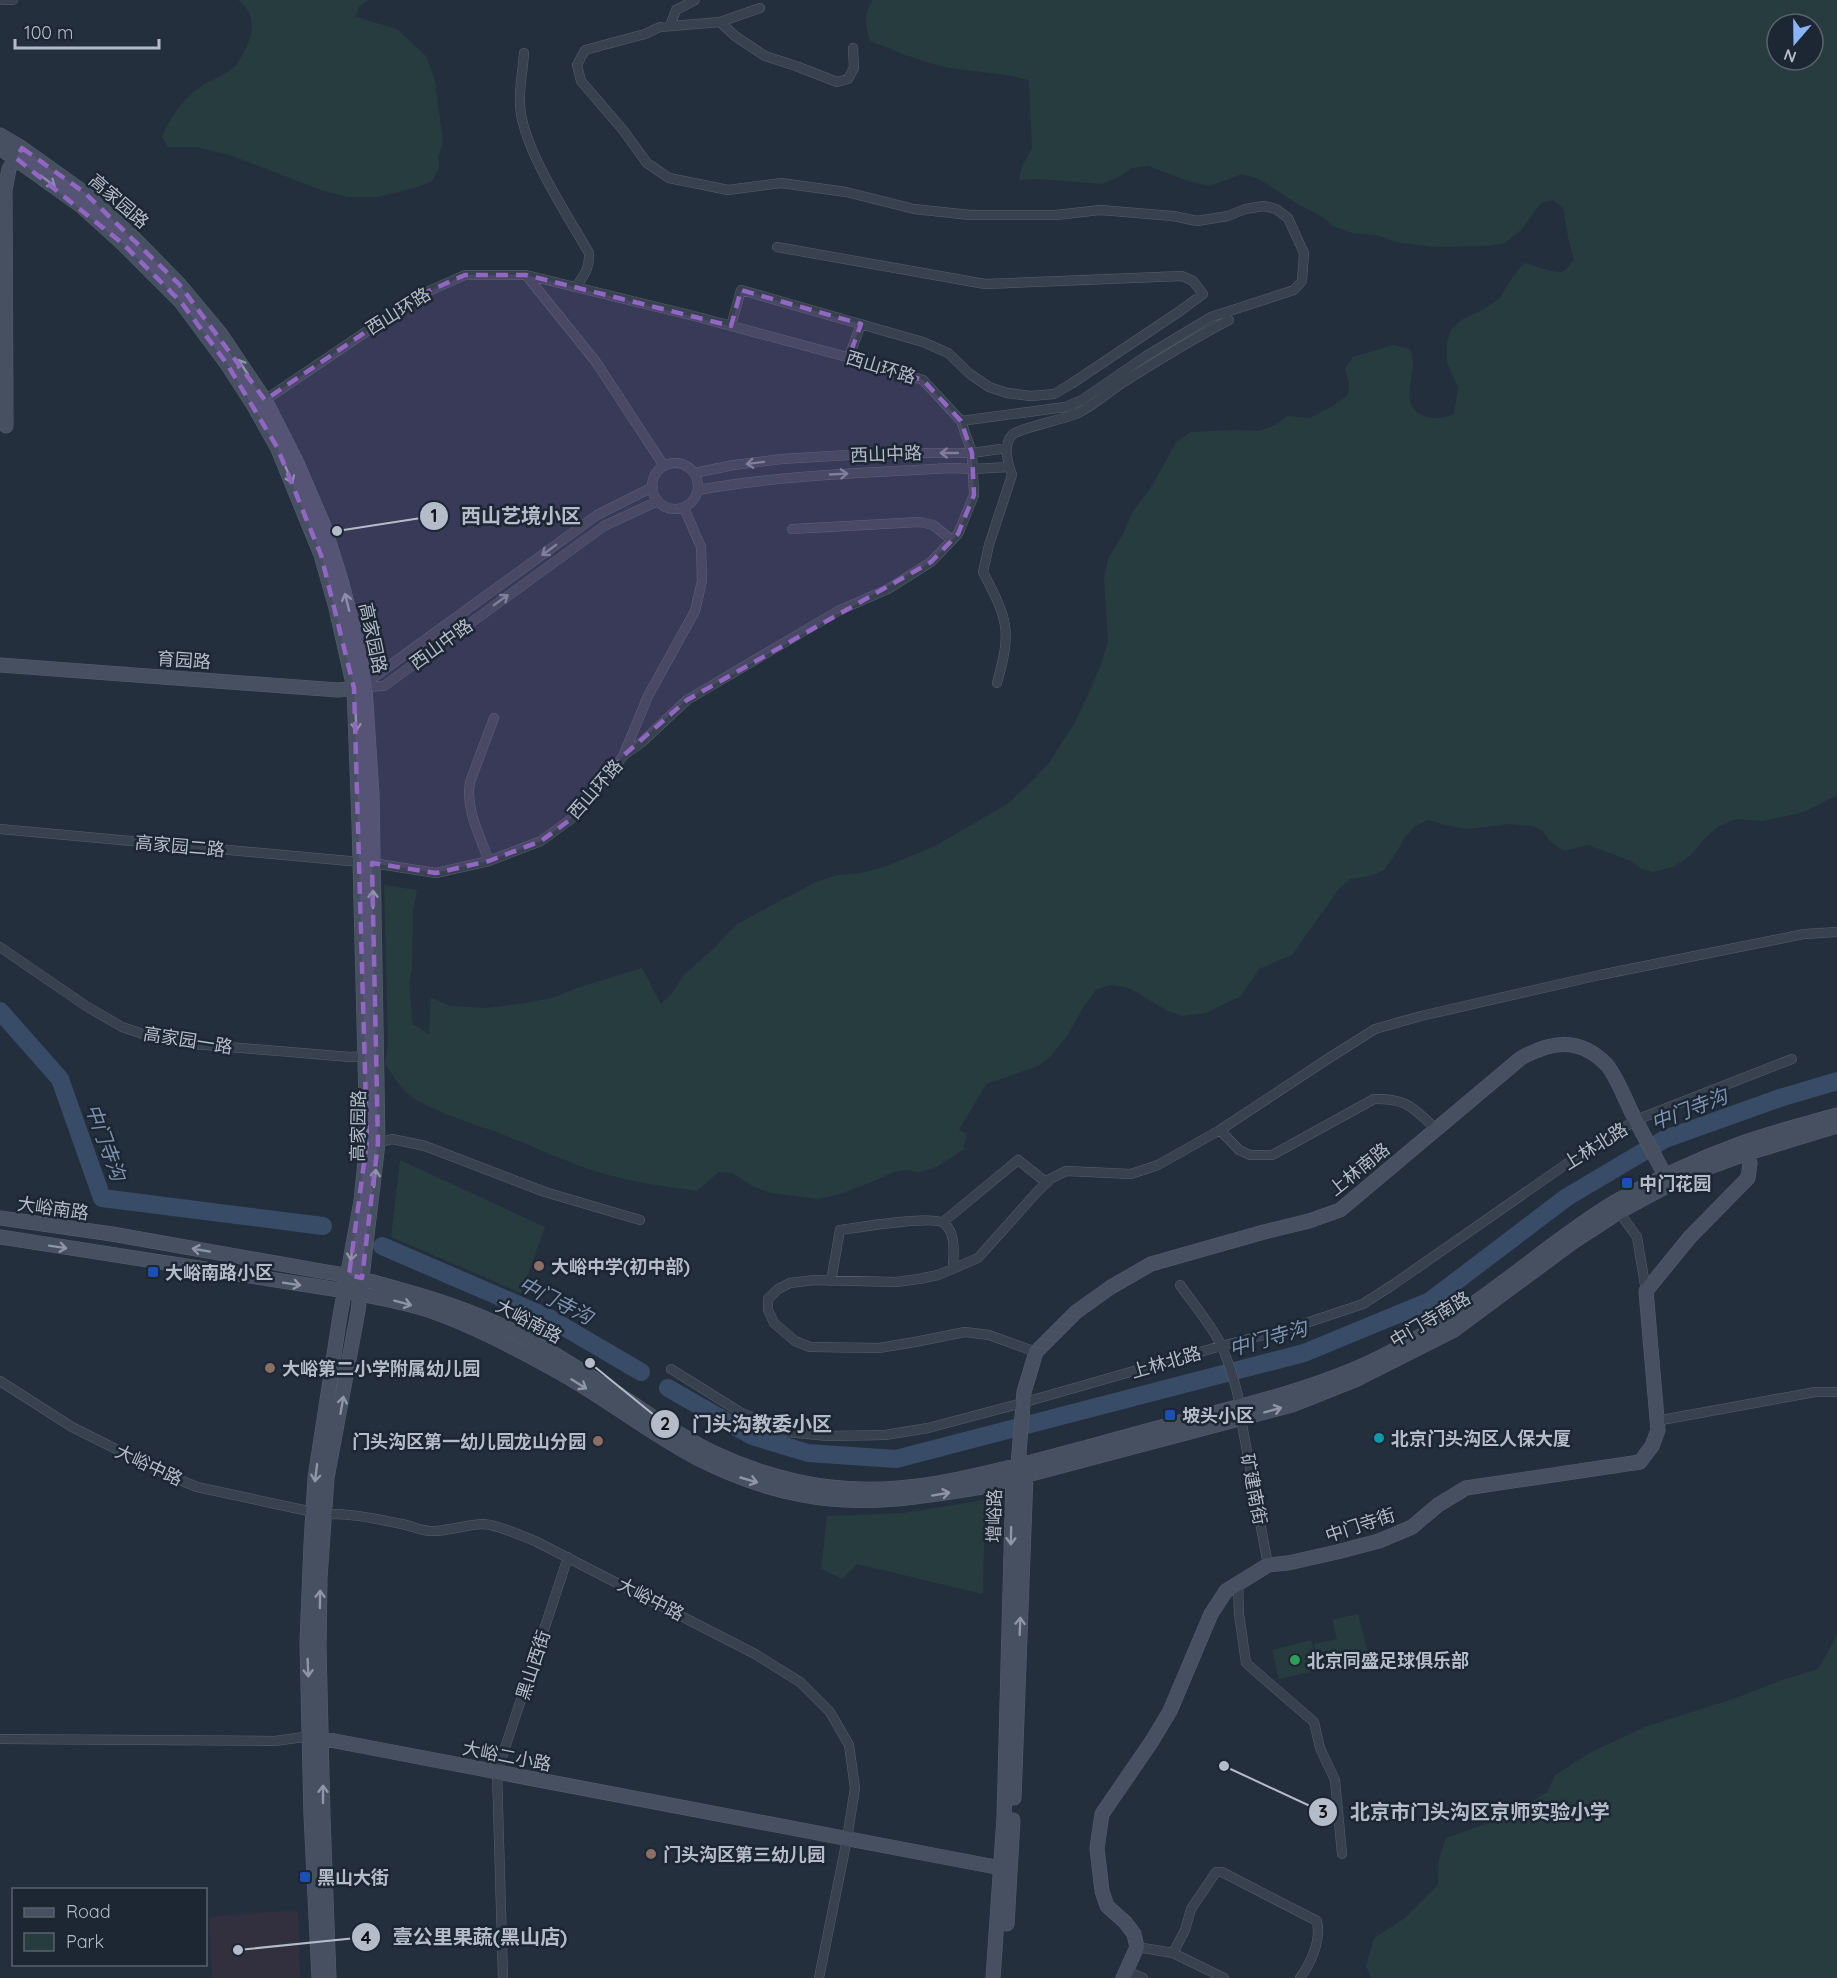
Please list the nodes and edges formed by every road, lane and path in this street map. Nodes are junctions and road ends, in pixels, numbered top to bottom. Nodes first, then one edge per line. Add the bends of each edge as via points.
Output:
1 (3, 0) edge
2 (13, 0) edge
3 (695, 0) edge
4 (760, 8) dead end
5 (720, 22) junction
6 (670, 26) junction
7 (853, 48) dead end
8 (524, 53) dead end
9 (0, 135) edge
10 (0, 148) edge
11 (19, 153) junction
12 (777, 247) dead end
13 (526, 275) junction
14 (576, 287) junction
15 (1229, 320) dead end
16 (861, 324) junction
17 (731, 326) junction
18 (849, 357) junction
19 (265, 400) junction
20 (961, 421) junction
21 (6, 426) dead end
22 (1007, 448) junction
23 (972, 453) junction
24 (664, 466) junction
25 (1009, 467) junction
26 (973, 469) junction
27 (694, 473) junction
28 (653, 487) junction
29 (698, 490) junction
30 (658, 501) junction
31 (684, 508) junction
32 (792, 529) dead end
33 (952, 540) junction
34 (0, 665) edge
35 (998, 683) dead end
36 (360, 688) junction
37 (494, 718) dead end
38 (624, 755) junction
39 (0, 829) edge
40 (489, 861) junction
41 (366, 862) junction
42 (1837, 932) edge
43 (0, 947) edge
44 (364, 1056) junction
45 (1792, 1059) dead end
46 (1837, 1115) edge
47 (1636, 1120) junction
48 (1837, 1126) edge
49 (1436, 1129) junction
50 (1220, 1130) junction
51 (378, 1143) junction
52 (1746, 1147) junction
53 (1667, 1180) junction
54 (1047, 1183) junction
55 (1616, 1208) junction
56 (0, 1218) edge
57 (640, 1220) dead end
58 (943, 1222) junction
59 (0, 1237) edge
60 (953, 1269) junction
61 (356, 1276) junction
62 (831, 1281) junction
63 (1180, 1286) dead end
64 (1646, 1291) junction
65 (352, 1293) junction
66 (1221, 1347) junction
67 (1036, 1352) junction
68 (671, 1369) dead end
69 (0, 1381) edge
70 (1837, 1392) edge
71 (1022, 1410) junction
72 (1241, 1412) junction
73 (1656, 1421) junction
74 (1019, 1472) junction
75 (319, 1513) junction
76 (568, 1557) junction
77 (1268, 1565) junction
78 (1238, 1582) junction
79 (316, 1737) junction
80 (0, 1739) edge
81 (497, 1772) junction
82 (847, 1839) junction
83 (1342, 1854) dead end
84 (1001, 1868) junction
85 (1137, 1947) junction
86 (1173, 1953) junction
87 (1125, 1974) edge
88 (319, 1978) edge
89 (329, 1978) edge
90 (503, 1978) edge
91 (819, 1978) edge
92 (993, 1978) edge
93 (1002, 1978) edge
94 (1143, 1978) edge
95 (1224, 1978) edge
96 (1300, 1978) edge

1 - 2 street
3 - 6 street via 676,9
4 - 5 street
5 - 6 street
5 - 7 street via 765,56 837,82 848,78 854,68
6 - 20 street via 585,50 577,65 581,81 646,163 669,178 728,190 781,183 846,192 914,209 970,215 1056,215 1100,210 1197,221 1264,206 1276,208 1288,218 1304,253 1302,281 1294,290 1211,317 1065,407
8 - 14 street via 522,119 532,149 589,253 586,272
9 - 11 main road, 高家园路
10 - 11 main road, 高家园路
19 -> 11 main road, 高家园路 via 220,333 172,276 85,193
11 - 21 main road via 9,169 5,190
11 -> 36 main road, 高家园路 via 122,243 181,302 254,406 277,447 321,555
12 - 16 street via 985,285 1182,276 1193,281 1203,294 1062,389 1031,396 989,387 948,353
13 - 14 street, 西山环路
13 - 19 street, 西山环路 via 465,275 422,294
13 - 24 street via 596,362
14 - 17 street, 西山环路
15 - 22 street via 1078,413 1019,430 1012,435
16 - 17 street via 741,290
16 - 18 street
17 - 18 street, 西山环路
18 - 20 street, 西山环路 via 923,381
36 -> 19 main road, 高家园路 via 358,645 324,526
20 - 23 street, 西山环路
22 - 23 street, 西山中路
22 - 25 street
23 - 26 street, 西山环路
23 -> 27 street, 西山中路 via 782,459
24 - 27 street via 677,463
24 - 28 street via 654,477
25 - 26 street, 西山中路
25 - 35 street via 1012,475 983,572 999,602 1007,634
29 -> 26 street, 西山中路 via 789,477
26 - 33 street, 西山环路 via 974,495
27 - 29 street
28 - 30 street
28 -> 36 street, 西山中路 via 597,515
29 - 31 street via 695,499
30 - 31 street via 671,509
36 -> 30 street, 西山中路 via 384,686 604,526
31 - 38 street via 701,547 702,581 695,611 648,696
32 - 33 street via 920,522 933,525
33 - 38 street, 西山环路 via 931,562 888,589 838,611 687,700
34 - 36 main road, 育园路 via 338,690
36 - 41 main road, 高家园路 via 371,770
37 - 40 street via 468,792
38 - 40 street, 西山环路 via 578,814 541,841
39 - 41 street, 高家园二路
40 - 41 street, 西山环路 via 436,873
41 - 44 main road, 高家园路
51 -> 41 main road, 高家园路
42 - 50 street via 1804,934 1600,975 1376,1029
43 - 44 street, 高家园一路 via 122,1027 155,1038 350,1058
44 -> 61 main road, 高家园路 via 367,1141
45 - 47 street, 上林北路
46 - 52 main road, 中门寺南路
47 - 49 main road, 上林南路 via 1607,1065 1575,1045 1554,1044 1521,1058
47 - 53 main road, 上林南路
47 - 66 street, 上林北路 via 1363,1304
48 - 52 main road, 中门寺南路
49 - 50 street via 1411,1105 1374,1099 1272,1155 1250,1155 1239,1150
49 - 67 main road, 上林南路 via 1340,1209 1310,1221 1151,1264 1076,1312
50 - 54 street via 1158,1165 1131,1174 1066,1171
51 - 57 street via 392,1139 425,1146 545,1192
61 -> 51 main road, 高家园路
52 - 53 main road, 中门寺南路
52 - 64 main road via 1748,1179 1690,1237
53 - 55 main road, 中门寺南路
54 - 58 street via 1018,1160
54 - 60 street via 978,1258
55 - 64 street via 1637,1237
55 - 72 main road, 中门寺南路 via 1536,1255 1488,1293 1405,1344 1332,1378
61 -> 56 main road, 大峪南路
58 - 60 street via 954,1242
58 - 62 street via 924,1220 840,1230
59 -> 65 main road, 大峪南路
60 - 62 street via 896,1282
61 - 65 main road
61 - 74 main road, 大峪南路 via 488,1319 540,1346 711,1452 759,1471 830,1487 888,1489
62 - 67 street via 790,1283 778,1289 768,1299 774,1323 795,1341 810,1347 879,1348 965,1332 988,1335
63 - 66 street, 矿建南街
64 - 73 main road, 中门寺街
65 -> 74 main road, 大峪南路 via 425,1309 468,1326 565,1375 698,1458 750,1481 802,1495 875,1501 934,1495 982,1486
65 - 75 main road via 323,1422
66 - 71 street, 上林北路
66 - 72 street, 矿建南街
67 - 71 main road, 上林南路
68 - 71 street, 上林北路 via 740,1412 786,1432 885,1435
69 - 75 street, 大峪中路 via 72,1427 170,1476 197,1487
70 - 73 street via 1815,1392
71 - 74 main road, 上林南路
72 - 74 main road, 中门寺南路
72 - 77 street, 矿建南街
73 - 77 main road, 中门寺街 via 1658,1430 1652,1446 1640,1462 1466,1488 1437,1505 1412,1527 1379,1541
74 -> 84 main road, 增峪路
93 -> 74 main road, 增峪路 via 1011,1870
75 - 76 street, 大峪中路 via 354,1514 430,1531 487,1524
75 - 79 main road
76 - 81 street, 黑山西街
76 - 82 street, 大峪中路 via 755,1654 800,1682 830,1712 849,1745 855,1788
77 - 78 main road, 中门寺街
78 - 83 street via 1246,1663 1314,1722 1320,1748 1335,1780
78 - 85 main road, 中门寺街 via 1226,1591 1211,1614 1170,1710 1102,1814 1097,1848 1102,1891 1107,1906 1134,1934
79 - 80 street, 大峪二小路 via 275,1741
79 - 81 main road, 大峪二小路
79 - 88 main road via 312,1815
89 -> 79 main road
81 - 82 main road, 大峪二小路
81 - 90 street, 黑山西街
82 - 84 main road, 大峪二小路
82 - 91 street, 大峪中路
84 - 92 main road, 增峪路
85 - 86 street
85 - 87 main road
86 - 95 street
86 - 96 street via 1191,1909 1216,1872 1222,1872 1317,1921 1314,1953
87 - 94 street

